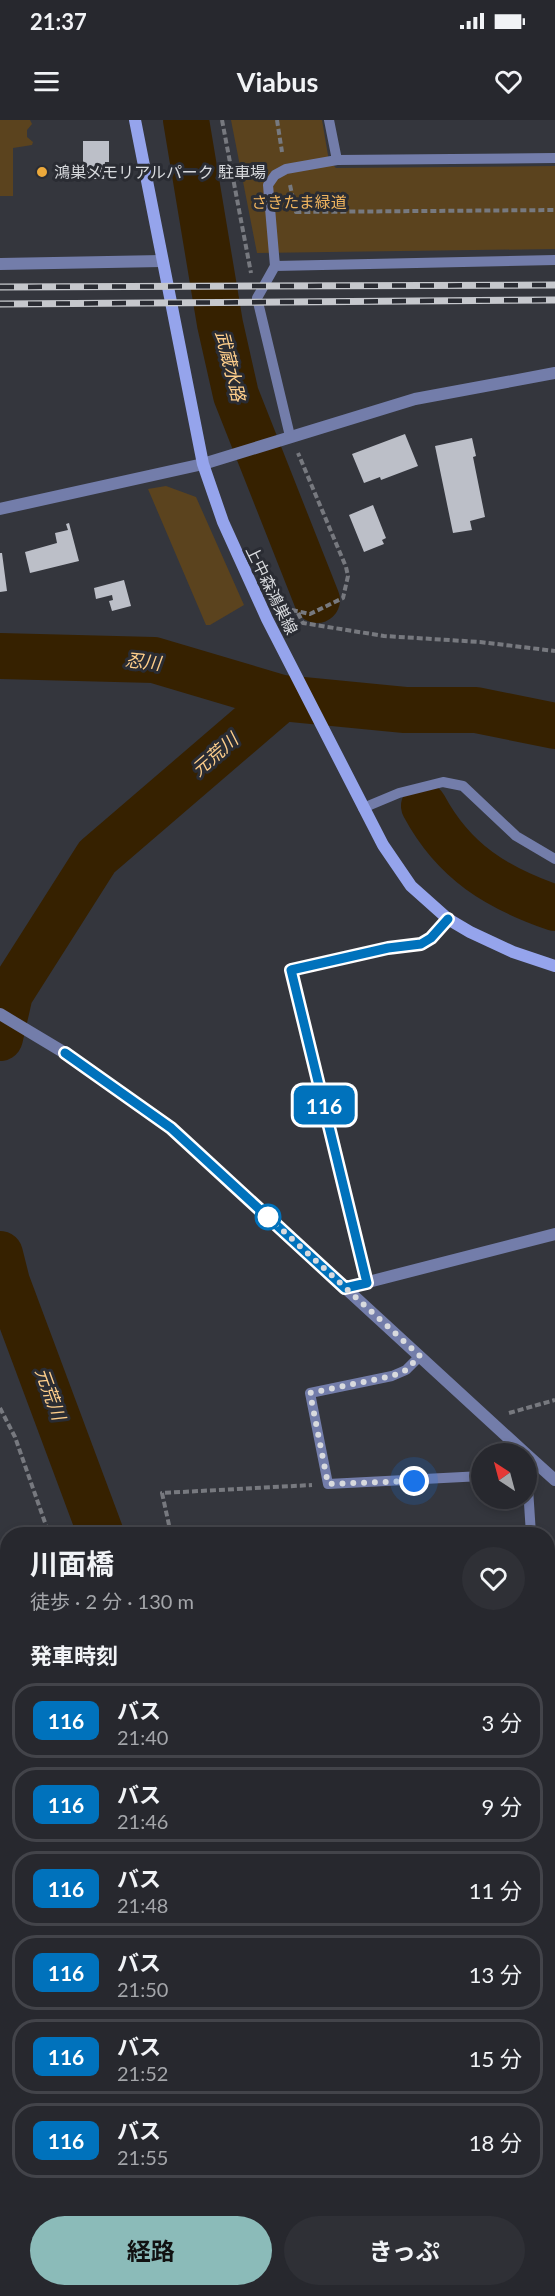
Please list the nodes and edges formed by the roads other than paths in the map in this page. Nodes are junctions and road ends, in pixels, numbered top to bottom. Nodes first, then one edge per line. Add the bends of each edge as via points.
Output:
1 (135, 120) edge
2 (329, 120) edge
3 (555, 158) edge
4 (337, 160) junction
5 (555, 260) edge
6 (162, 261) junction
7 (0, 264) edge
8 (275, 266) junction
9 (555, 373) edge
10 (290, 436) junction
11 (203, 464) junction
12 (0, 509) edge
13 (363, 808) junction
14 (555, 859) edge
15 (448, 919) junction
16 (555, 966) edge
17 (0, 1014) edge
18 (555, 1234) edge
19 (367, 1283) junction
20 (345, 1288) junction
21 (420, 1356) junction
22 (514, 1443) edge
23 (537, 1464) edge
24 (471, 1477) edge
25 (555, 1480) edge
26 (529, 1509) edge
27 (531, 1527) edge

1 - 6 main road, 上中森鴻巣線
2 - 4 lane
3 - 4 lane
4 - 8 lane via 286,168 268,184
5 - 8 lane
6 - 7 street
6 - 11 main road, 上中森鴻巣線
8 - 10 lane via 257,298
9 - 10 street via 415,399
10 - 11 street
11 - 12 street
11 - 13 main road, 上中森鴻巣線 via 223,522 265,614
13 - 14 lane via 399,793 443,782 463,786 516,836
13 - 15 main road, 上中森鴻巣線 via 406,879
15 - 16 main road, 上中森鴻巣線 via 492,943
15 - 19 lane via 421,944 291,970
17 - 20 street via 65,1053 171,1128
18 - 19 street
19 - 20 street
20 - 21 street
21 - 22 street
21 - 24 lane via 406,1370 392,1376 310,1393 328,1484
23 - 25 street
26 - 27 lane

